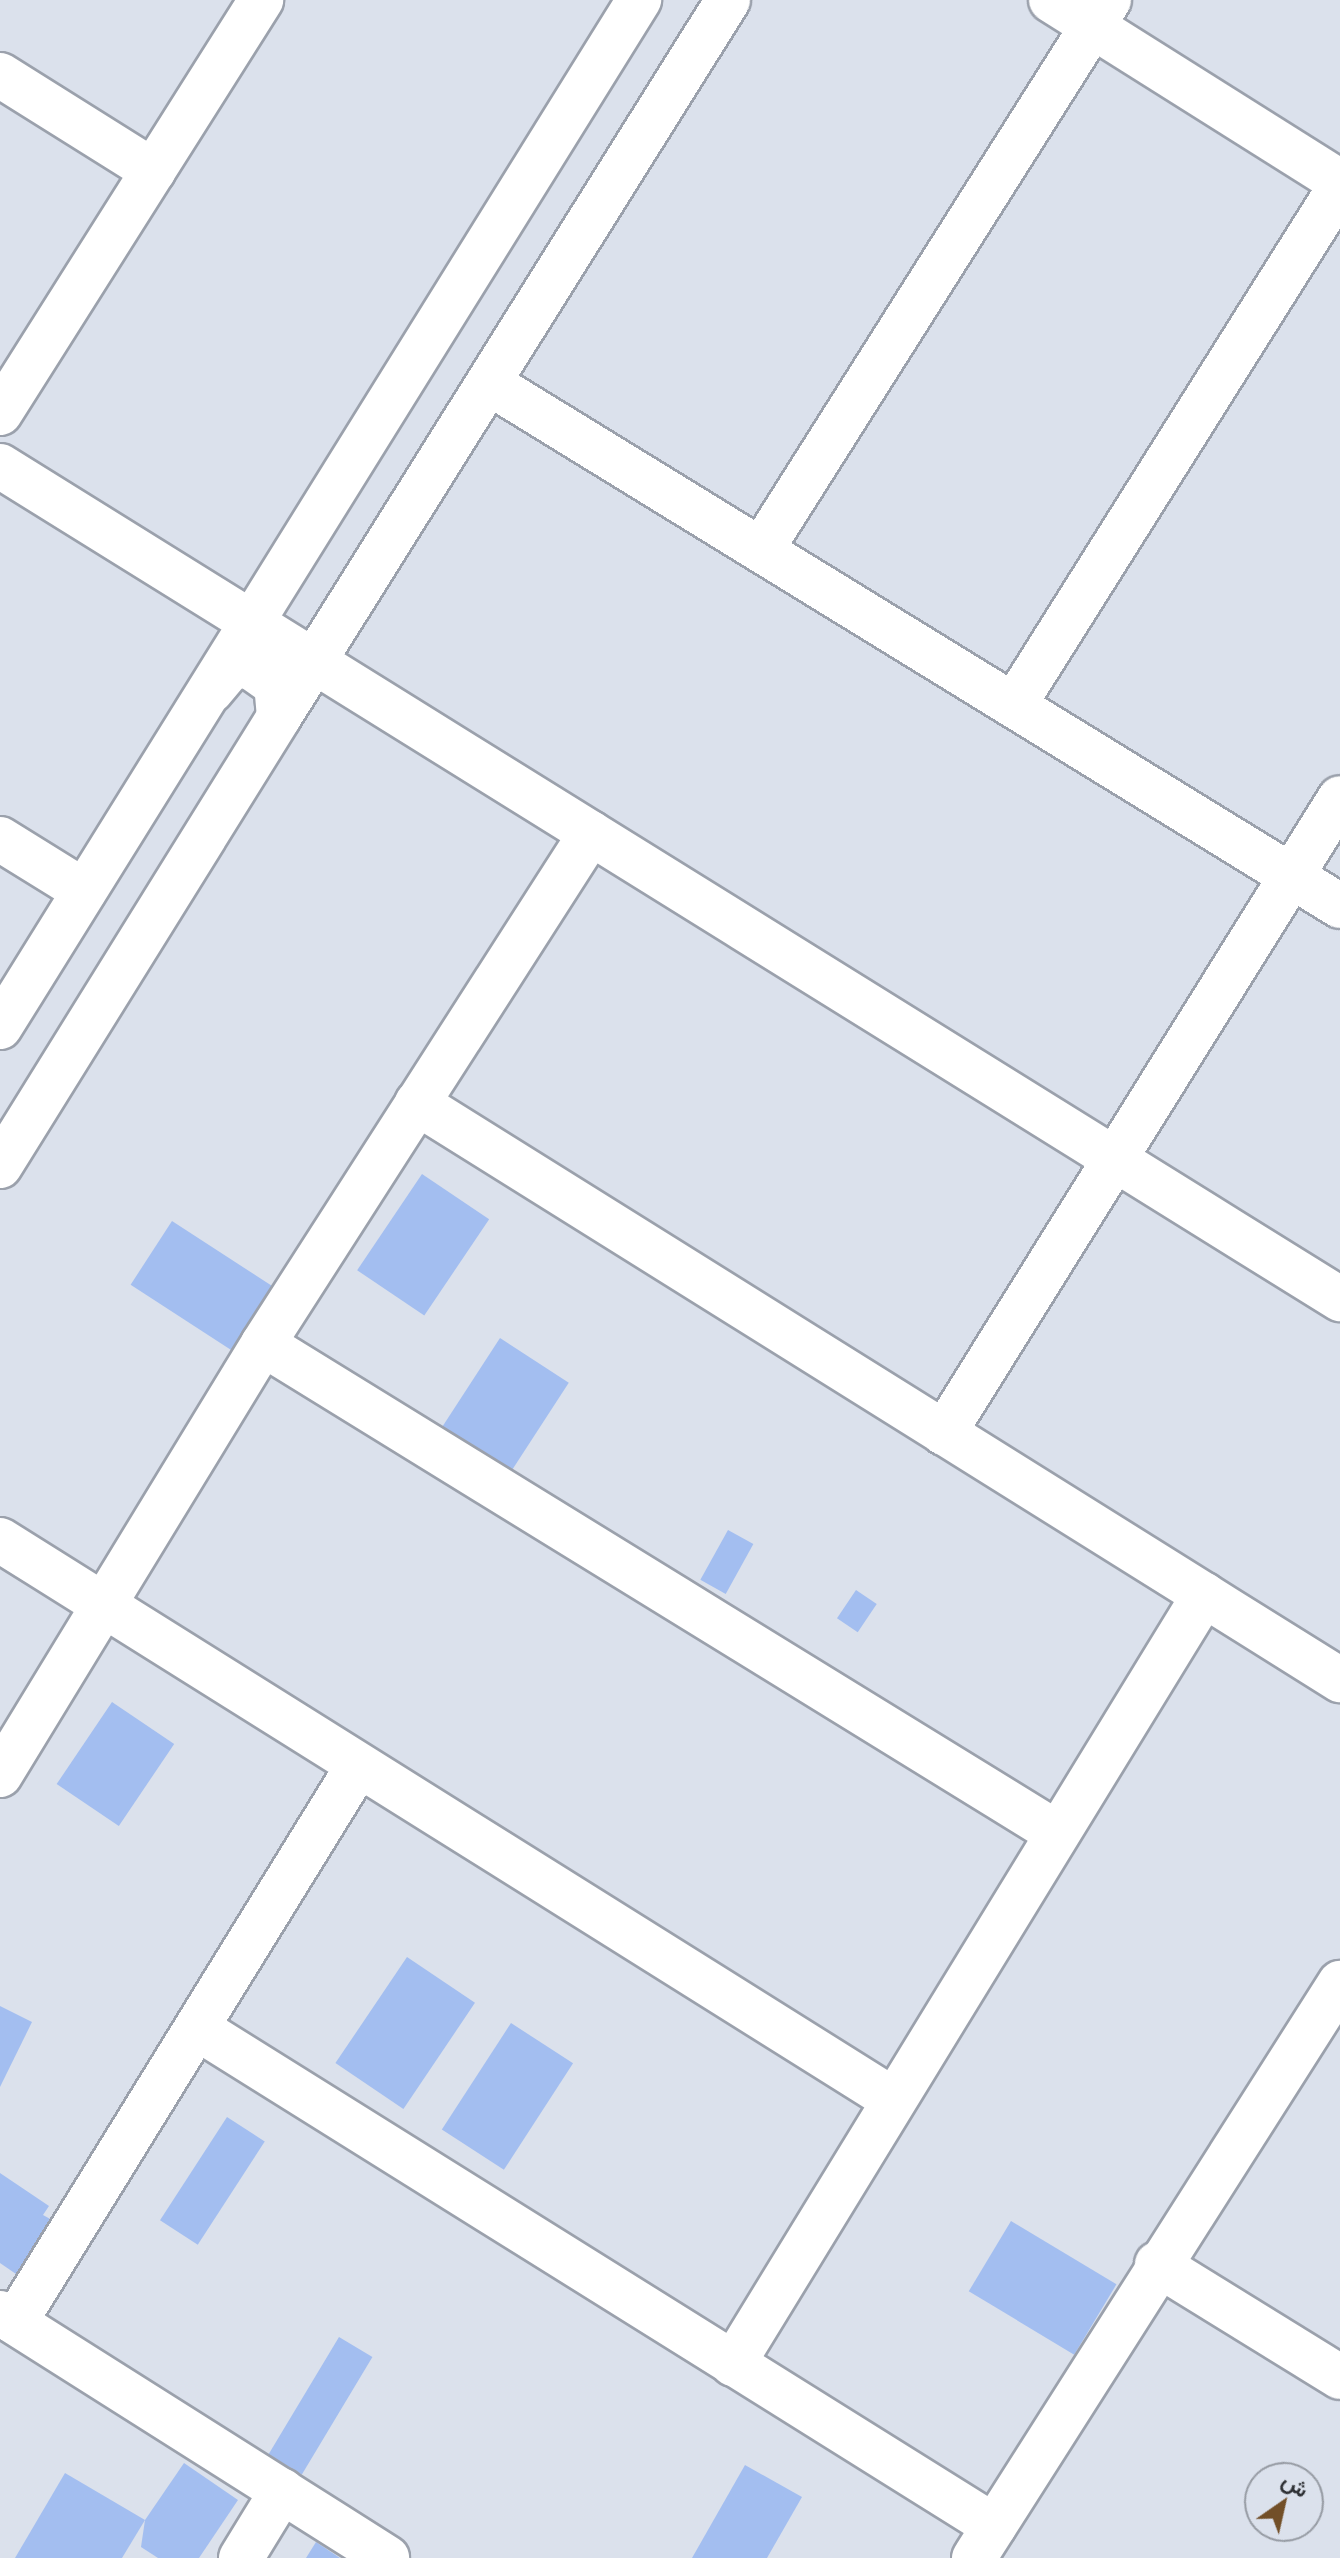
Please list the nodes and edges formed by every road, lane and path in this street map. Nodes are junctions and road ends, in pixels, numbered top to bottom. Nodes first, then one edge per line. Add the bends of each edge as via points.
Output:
1 (261, 0) edge
2 (639, 0) edge
3 (728, 0) edge
4 (1051, 0) edge
5 (1101, 13) edge
6 (0, 75) edge
7 (153, 171) junction
8 (1340, 185) edge
9 (489, 383) junction
10 (0, 413) edge
11 (0, 466) edge
12 (761, 550) junction
13 (265, 645) junction
14 (314, 662) junction
15 (1014, 705) junction
16 (279, 717) junction
17 (1340, 798) edge
18 (591, 833) junction
19 (0, 839) edge
20 (1291, 876) junction
21 (84, 891) junction
22 (1340, 906) edge
23 (0, 1027) edge
24 (417, 1103) junction
25 (1115, 1159) junction
26 (0, 1166) edge
27 (1340, 1299) edge
28 (263, 1344) junction
29 (944, 1433) junction
30 (0, 1540) edge
31 (1204, 1595) junction
32 (103, 1606) junction
33 (1340, 1680) edge
34 (358, 1766) junction
35 (0, 1775) edge
36 (1057, 1833) junction
37 (1340, 1983) edge
38 (197, 2028) junction
39 (892, 2099) junction
40 (1157, 2264) junction
41 (7, 2317) edge
42 (733, 2364) junction
43 (1340, 2377) edge
44 (282, 2491) junction
45 (984, 2542) edge
46 (241, 2558) edge
47 (387, 2558) edge

1 - 7 street
2 - 13 street
3 - 9 street
4 - 5 street
5 - 8 street
5 - 12 street
6 - 7 street
7 - 10 street
8 - 15 street
9 - 12 street
9 - 14 street
11 - 13 street
12 - 15 street
13 - 14 street
13 - 16 street
13 - 21 street via 210,692
14 - 16 street
14 - 18 street
15 - 20 street
16 - 26 street
17 - 20 street
18 - 24 street
18 - 25 street
19 - 21 street
20 - 22 street
20 - 25 street
21 - 23 street
24 - 28 street
24 - 29 street
25 - 27 street
25 - 29 street
28 - 32 street
28 - 36 street
29 - 31 street
30 - 32 street
31 - 33 street
31 - 36 street
32 - 34 street
32 - 35 street
34 - 38 street
34 - 39 street
36 - 39 street
37 - 40 street
38 - 41 street
38 - 42 street
39 - 42 street
40 - 43 street
40 - 45 street
41 - 44 street
42 - 45 street
44 - 46 street
44 - 47 street

